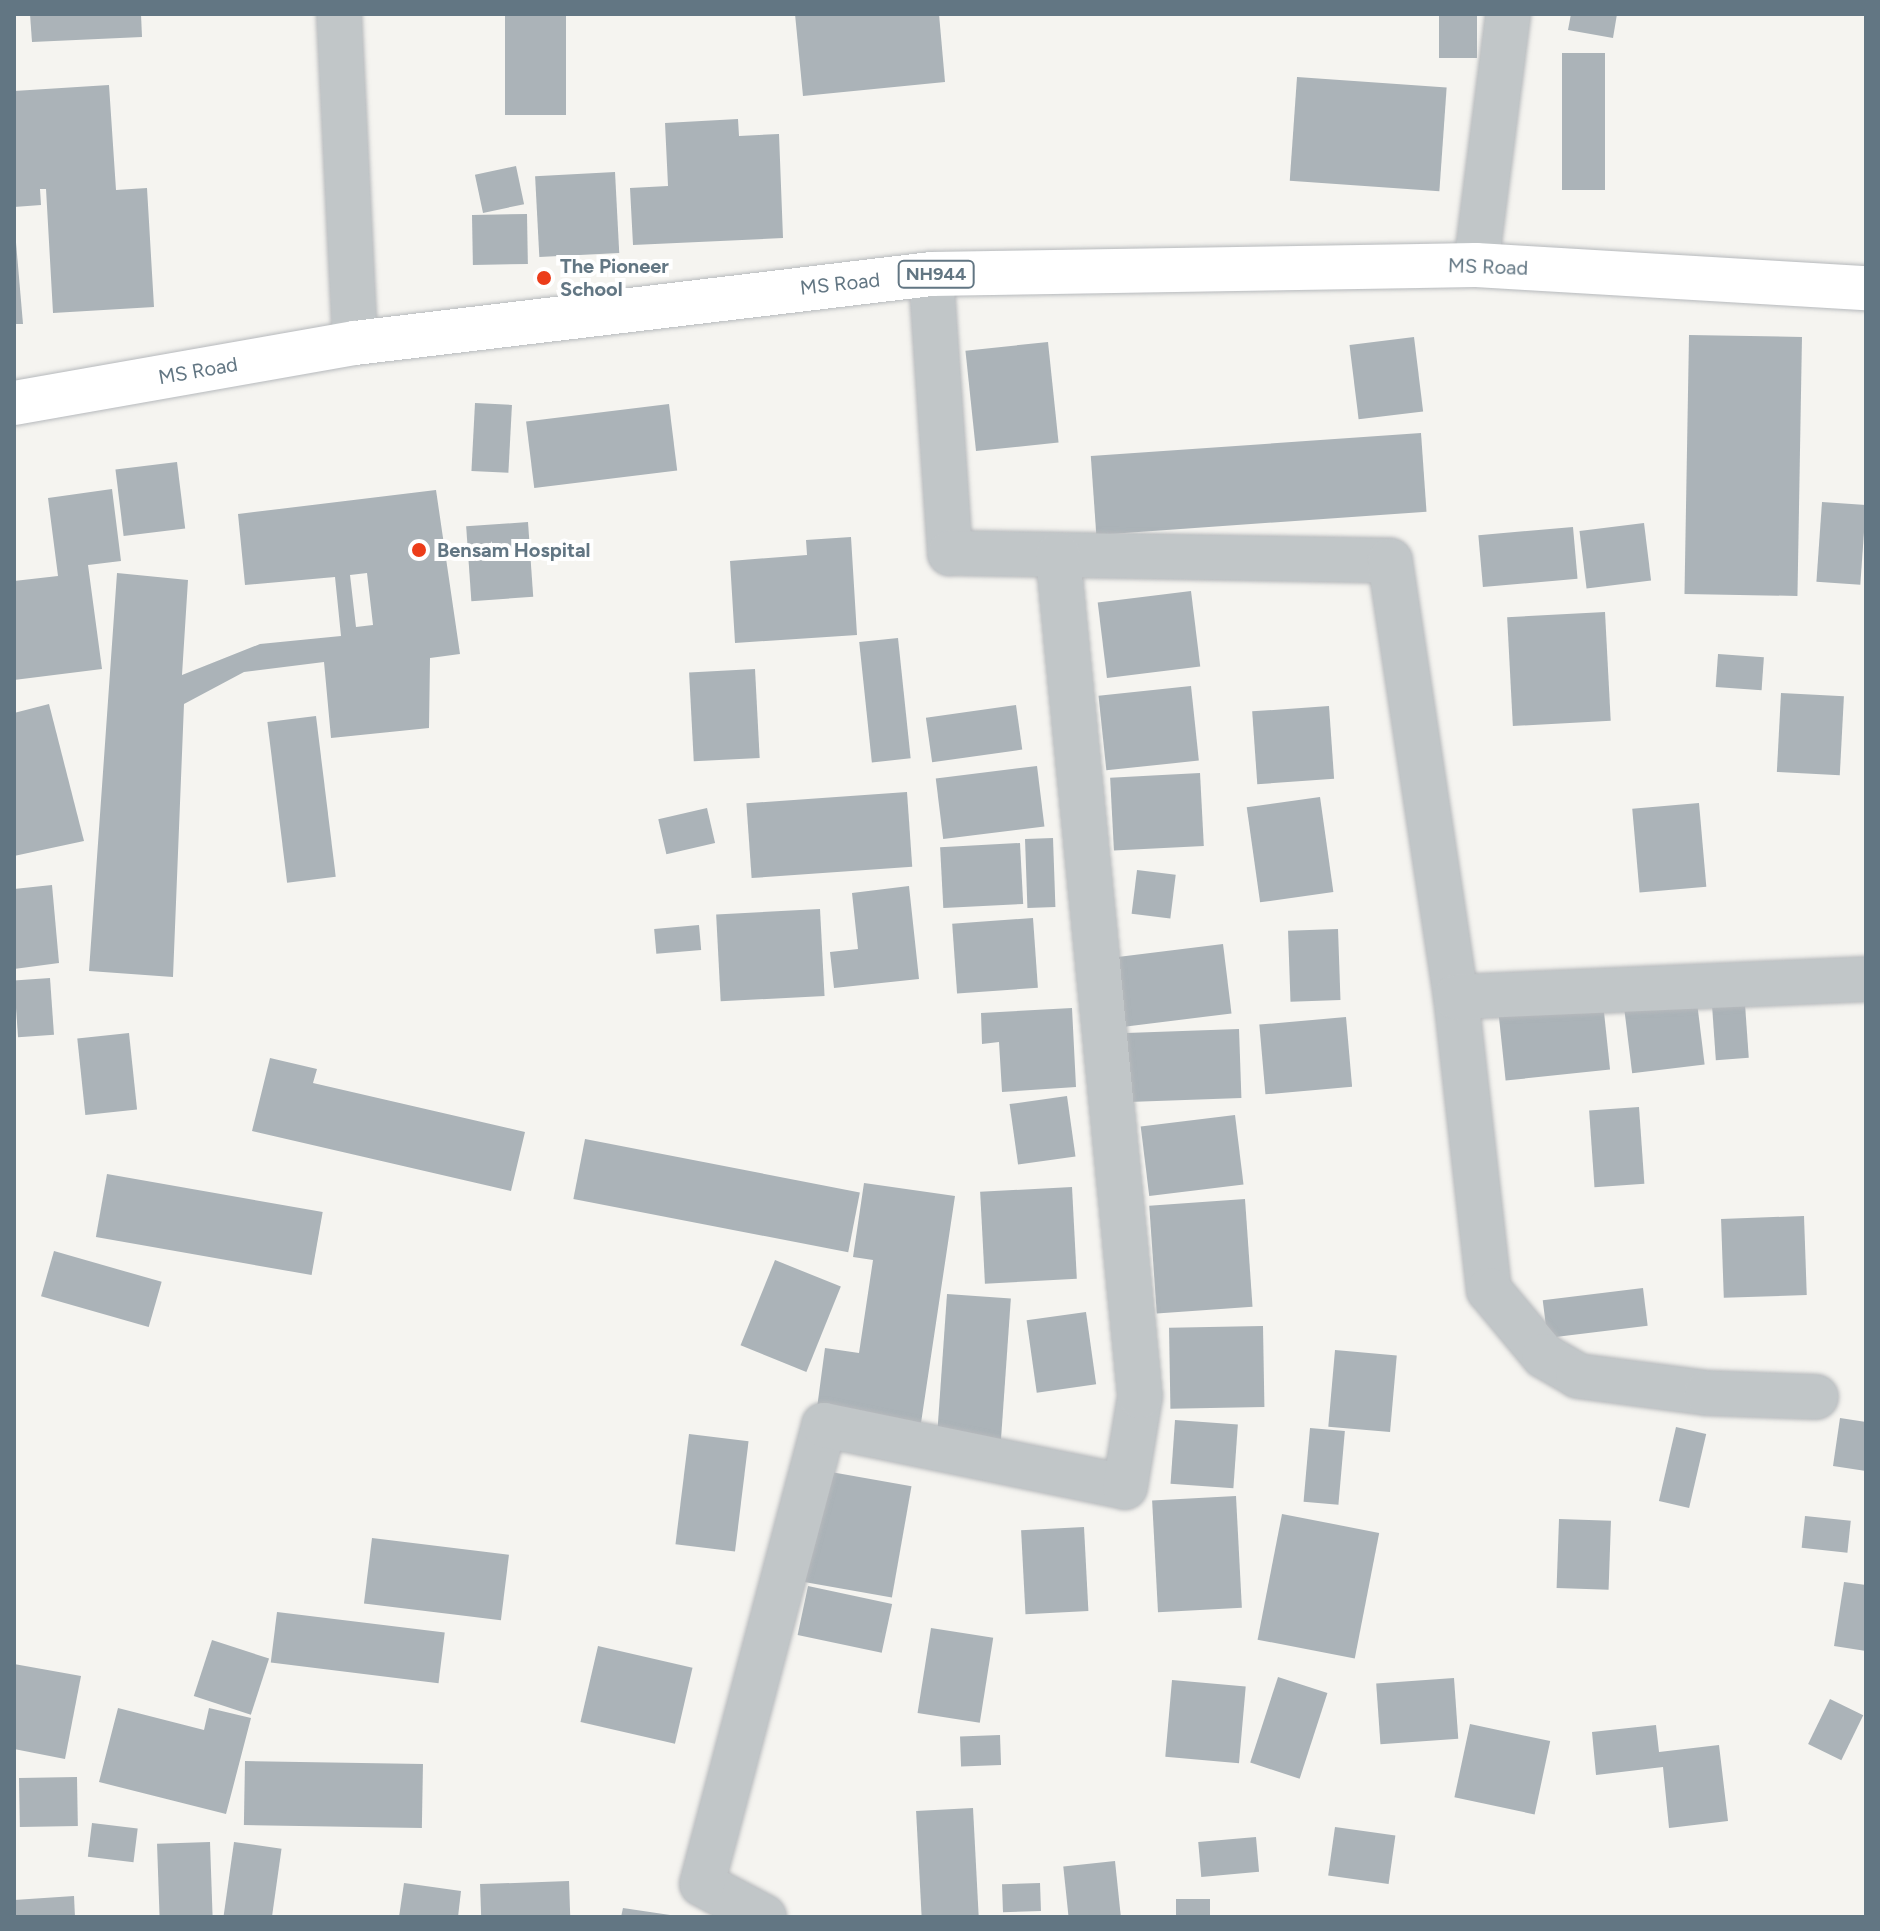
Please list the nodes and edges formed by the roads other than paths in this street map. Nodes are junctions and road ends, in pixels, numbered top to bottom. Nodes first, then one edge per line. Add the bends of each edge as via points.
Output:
1 (339, 14) edge
2 (1508, 14) edge
3 (1476, 265) junction
4 (931, 274) junction
5 (1866, 288) edge
6 (355, 343) junction
7 (14, 403) edge
8 (1058, 555) junction
9 (1866, 979) edge
10 (1456, 997) junction
11 (1816, 1397) dead end
12 (764, 1917) edge

1 - 6 street
2 - 3 street
3 - 4 highway, MS Road / NH944
3 - 5 highway, MS Road / NH944
4 - 6 highway, MS Road / NH944
4 - 8 street via 950,553
6 - 7 highway, MS Road / NH944
8 - 10 street via 1390,561
8 - 12 street via 1140,1396 1125,1487 824,1425 702,1884
9 - 10 street
10 - 11 street via 1489,1290 1544,1356 1578,1376 1707,1393

